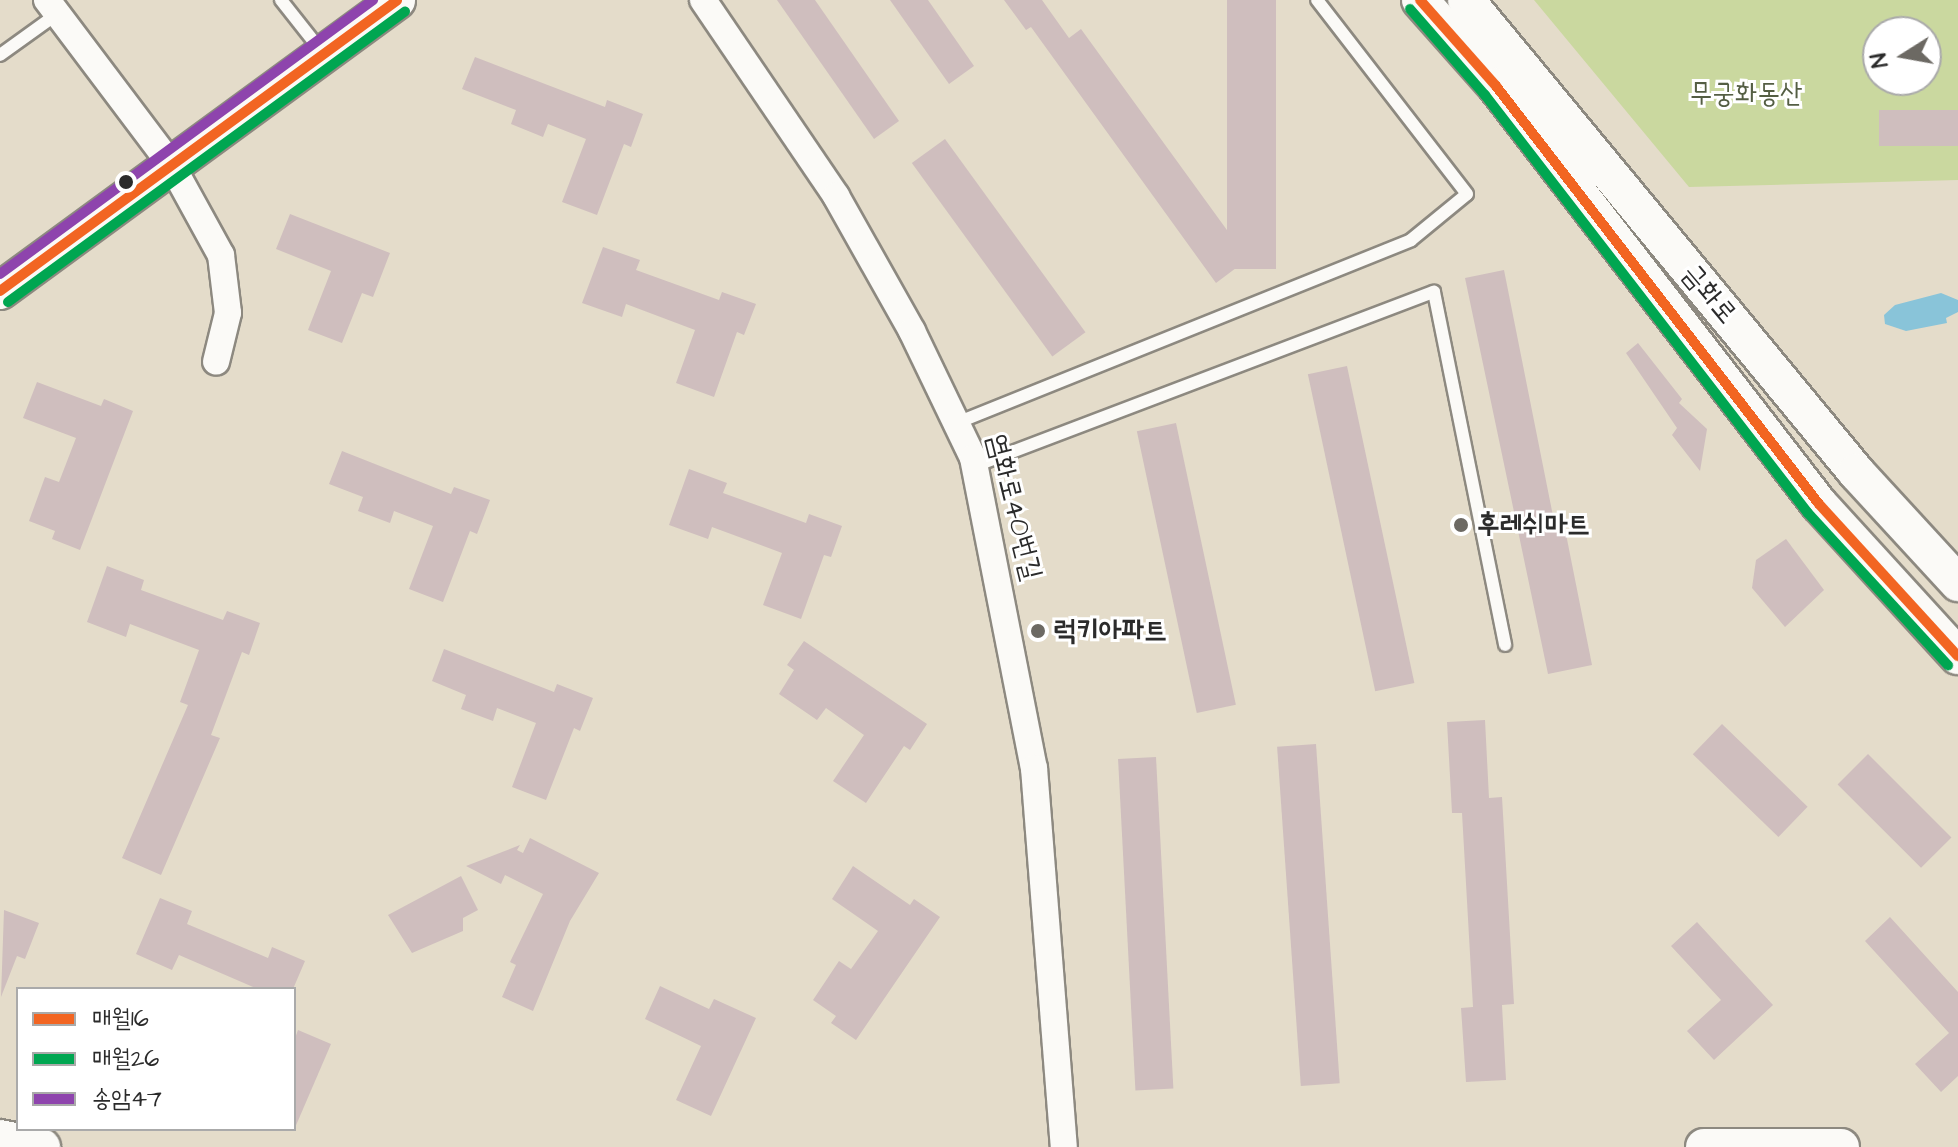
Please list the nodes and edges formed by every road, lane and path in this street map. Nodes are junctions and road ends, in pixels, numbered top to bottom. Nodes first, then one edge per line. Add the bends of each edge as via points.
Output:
1 (281, 0) edge
2 (397, 0) edge
3 (703, 0) edge
4 (1317, 0) edge
5 (1420, 0) edge
6 (1466, 0) edge
7 (52, 7) edge
8 (0, 55) edge
9 (324, 55) junction
10 (172, 166) junction
11 (0, 291) edge
12 (216, 362) dead end
13 (959, 422) junction
14 (975, 466) junction
15 (1958, 583) edge
16 (1505, 645) dead end
17 (1958, 656) edge
18 (0, 1138) edge
19 (1744, 1146) edge
20 (42, 1147) edge
21 (1064, 1147) edge
22 (1704, 1147) edge
23 (1841, 1147) edge

1 - 9 lane
2 - 9 main road
3 - 13 street, 염화로40번길 via 836,196
4 - 13 lane via 1467,194 1411,240
5 - 17 main road, 금화로 via 1496,86 1819,504
6 - 15 main road, 금화로 via 1856,472
7 - 8 lane
7 - 10 street
9 - 10 main road
10 - 11 main road
10 - 12 street via 207,226 225,273 228,313
13 - 14 street, 염화로40번길
14 - 16 lane via 1434,292
14 - 21 street, 염화로40번길 via 1034,768
18 - 20 main road
19 - 22 main road
19 - 23 main road

